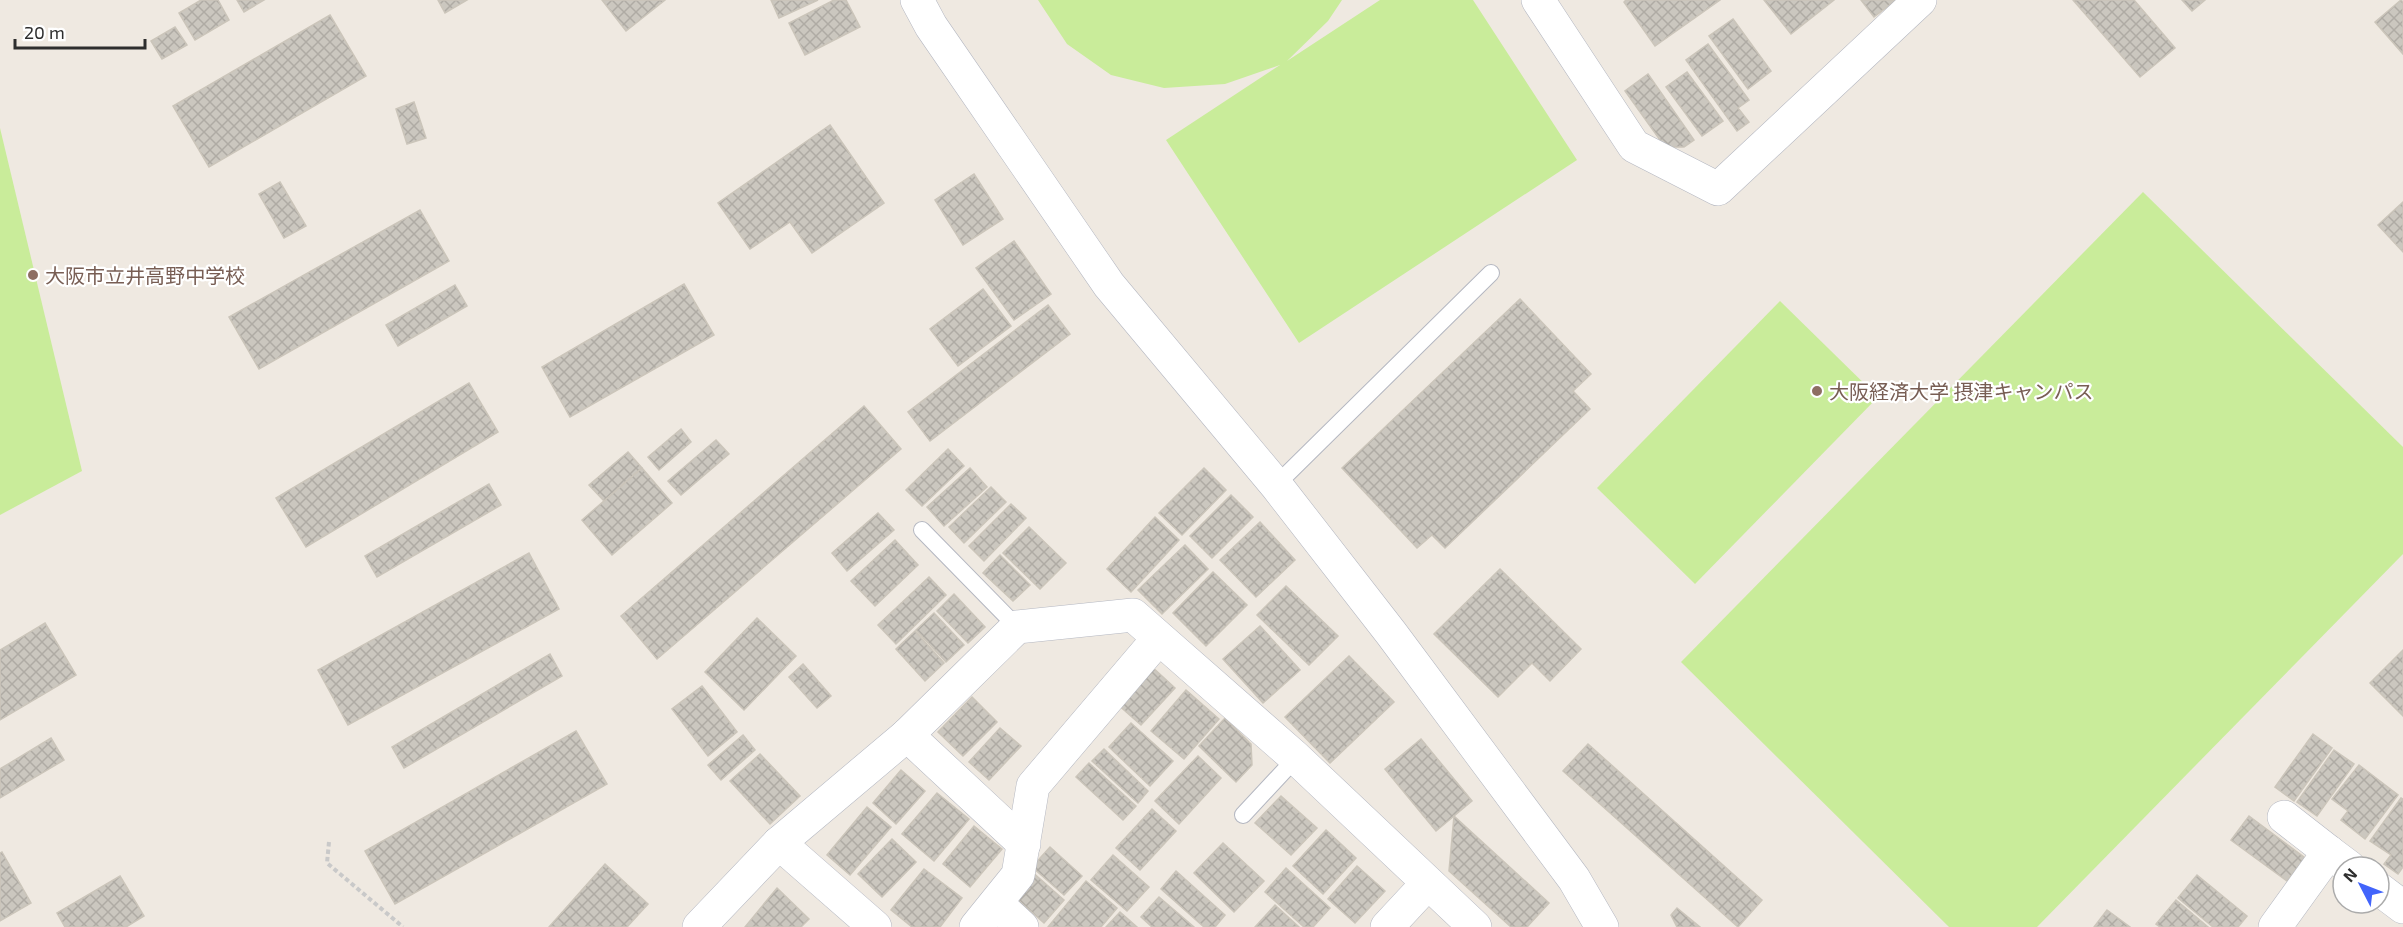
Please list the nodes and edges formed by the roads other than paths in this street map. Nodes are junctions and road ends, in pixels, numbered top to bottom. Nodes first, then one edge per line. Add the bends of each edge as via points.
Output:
1 (917, 0) edge
2 (1538, 0) edge
3 (1920, 0) edge
4 (1491, 273) dead end
5 (1276, 485) junction
6 (922, 530) dead end
7 (1017, 627) junction
8 (1158, 639) junction
9 (907, 735) junction
10 (1296, 758) junction
11 (1243, 815) dead end
12 (2284, 817) dead end
13 (779, 843) junction
14 (1024, 844) junction
15 (2334, 855) edge
16 (2331, 868) edge
17 (1427, 884) junction
18 (986, 915) edge
19 (699, 927) edge
20 (875, 927) edge
21 (1022, 927) edge
22 (1387, 927) edge
23 (1475, 927) edge
24 (1602, 927) edge
25 (2275, 927) edge

1 - 5 street via 1109,285
2 - 3 street via 1634,146 1718,189
4 - 5 lane
5 - 24 street via 1574,879
6 - 7 lane
7 - 8 street via 1133,615
7 - 9 street
8 - 10 street
8 - 14 street via 1033,786
9 - 13 street
9 - 14 street
10 - 11 lane
10 - 17 street
12 - 15 street
13 - 19 street
13 - 20 street
14 - 18 street via 1018,875
16 - 25 street
17 - 22 street
17 - 23 street
18 - 21 street

